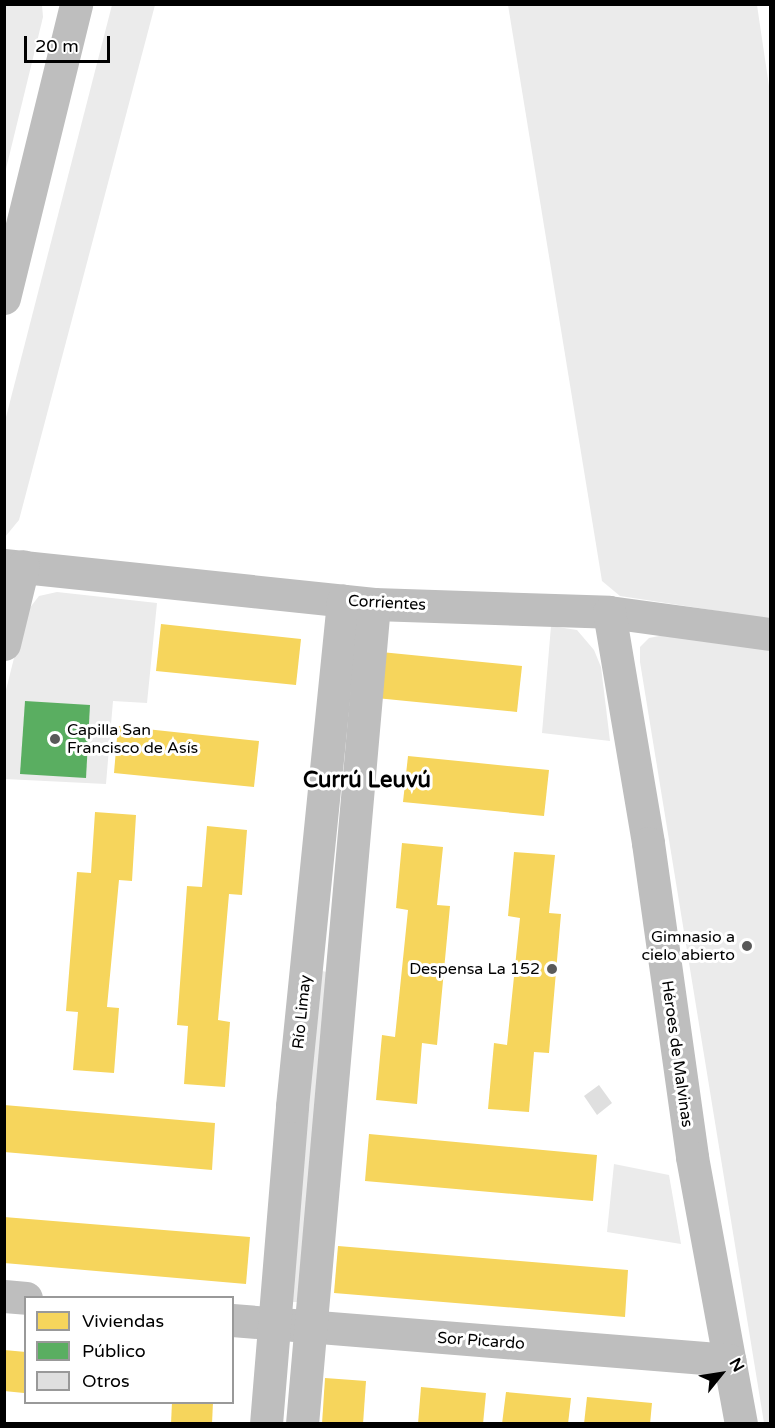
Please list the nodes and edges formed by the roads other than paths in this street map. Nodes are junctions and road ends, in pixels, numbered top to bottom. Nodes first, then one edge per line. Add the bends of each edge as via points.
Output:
1 (76, 4) edge
2 (4, 298) edge
3 (14, 565) edge
4 (359, 603) junction
5 (609, 612) junction
6 (771, 634) edge
7 (4, 644) edge
8 (307, 958) junction
9 (345, 961) junction
10 (4, 1296) edge
11 (24, 1298) edge
12 (234, 1320) edge
13 (276, 1324) junction
14 (311, 1328) junction
15 (729, 1360) junction
16 (266, 1424) edge
17 (302, 1424) edge
18 (741, 1424) edge

1 - 2 street
3 - 4 street, Corrientes
3 - 7 street
4 - 5 street, Corrientes
4 - 8 street, Río Limay
4 - 9 street
5 - 6 street, Corrientes
5 - 15 street, Héroes de Malvinas via 648,843 662,1019
8 - 9 street
8 - 13 street, Río Limay
9 - 14 street
10 - 11 street
12 - 13 street, Sor Picardo
13 - 14 street, Sor Picardo
13 - 16 street, Río Limay
14 - 15 street, Sor Picardo
14 - 17 street
15 - 18 street, Héroes de Malvinas

